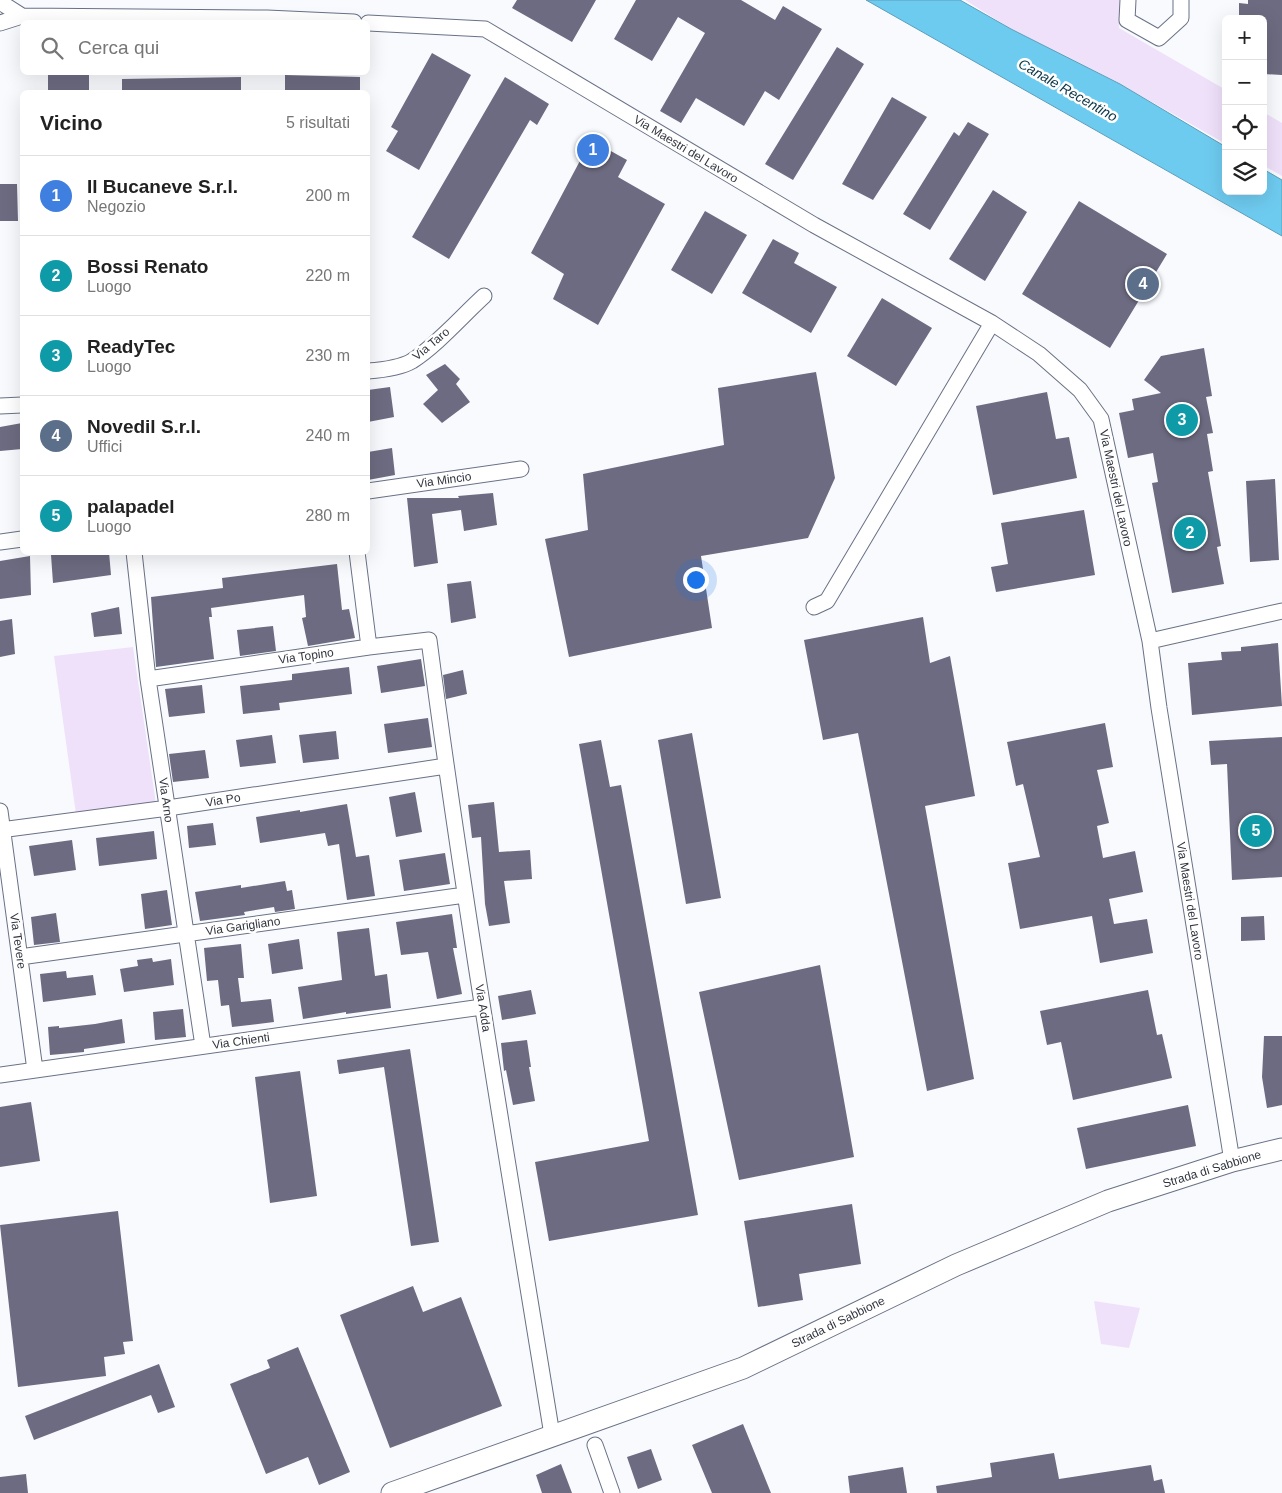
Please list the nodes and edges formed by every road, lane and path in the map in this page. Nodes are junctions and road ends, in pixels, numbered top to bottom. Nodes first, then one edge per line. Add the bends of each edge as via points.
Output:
1 (1128, 0) edge
2 (1181, 0) edge
3 (0, 2) edge
4 (22, 16) junction
5 (310, 20) edge
6 (0, 23) edge
7 (370, 23) edge
8 (484, 296) dead end
9 (992, 324) junction
10 (370, 371) edge
11 (20, 405) edge
12 (0, 406) edge
13 (521, 469) dead end
14 (370, 491) edge
15 (20, 539) edge
16 (0, 542) edge
17 (134, 555) edge
18 (357, 555) edge
19 (814, 607) dead end
20 (1282, 611) edge
21 (1150, 641) junction
22 (370, 647) junction
23 (148, 679) junction
24 (446, 766) junction
25 (168, 808) junction
26 (0, 812) edge
27 (1, 830) edge
28 (466, 895) junction
29 (186, 933) junction
30 (20, 957) junction
31 (482, 1007) junction
32 (203, 1046) junction
33 (35, 1070) junction
34 (0, 1075) edge
35 (1282, 1149) edge
36 (1232, 1161) junction
37 (552, 1435) junction
38 (595, 1445) dead end
39 (392, 1493) edge
40 (612, 1493) edge

1 - 2 street via 1127,20 1159,38 1181,18
3 - 4 street
4 - 5 street
4 - 6 street
7 - 9 street, Via Maestri del Lavoro via 485,29 814,225
8 - 10 street, Via Taro via 411,362
9 - 19 street via 827,600
9 - 21 street, Via Maestri del Lavoro via 1046,360 1080,390 1101,418
11 - 12 street
13 - 14 street, Via Mincio
15 - 16 street
17 - 23 street, Via Arno
18 - 22 street
20 - 21 street
21 - 36 street, Via Maestri del Lavoro
22 - 23 street, Via Topino
22 - 24 street, Via Adda via 429,640
23 - 25 street, Via Arno
24 - 25 street, Via Po
24 - 28 street, Via Adda
25 - 27 street, Via Po
25 - 29 street, Via Arno
26 - 27 street, Via Tevere
27 - 30 street, Via Tevere
28 - 29 street, Via Garigliano
28 - 31 street, Via Adda
29 - 30 street, Via Garigliano
29 - 32 street, Via Arno
30 - 33 street, Via Tevere
31 - 32 street, Via Chienti
31 - 37 street, Via Adda
32 - 33 street, Via Chienti
33 - 34 street, Via Chienti
35 - 36 main road, Strada di Sabbione
36 - 37 main road, Strada di Sabbione via 1108,1201 956,1265 743,1368
37 - 39 main road, Strada di Sabbione
38 - 40 street

